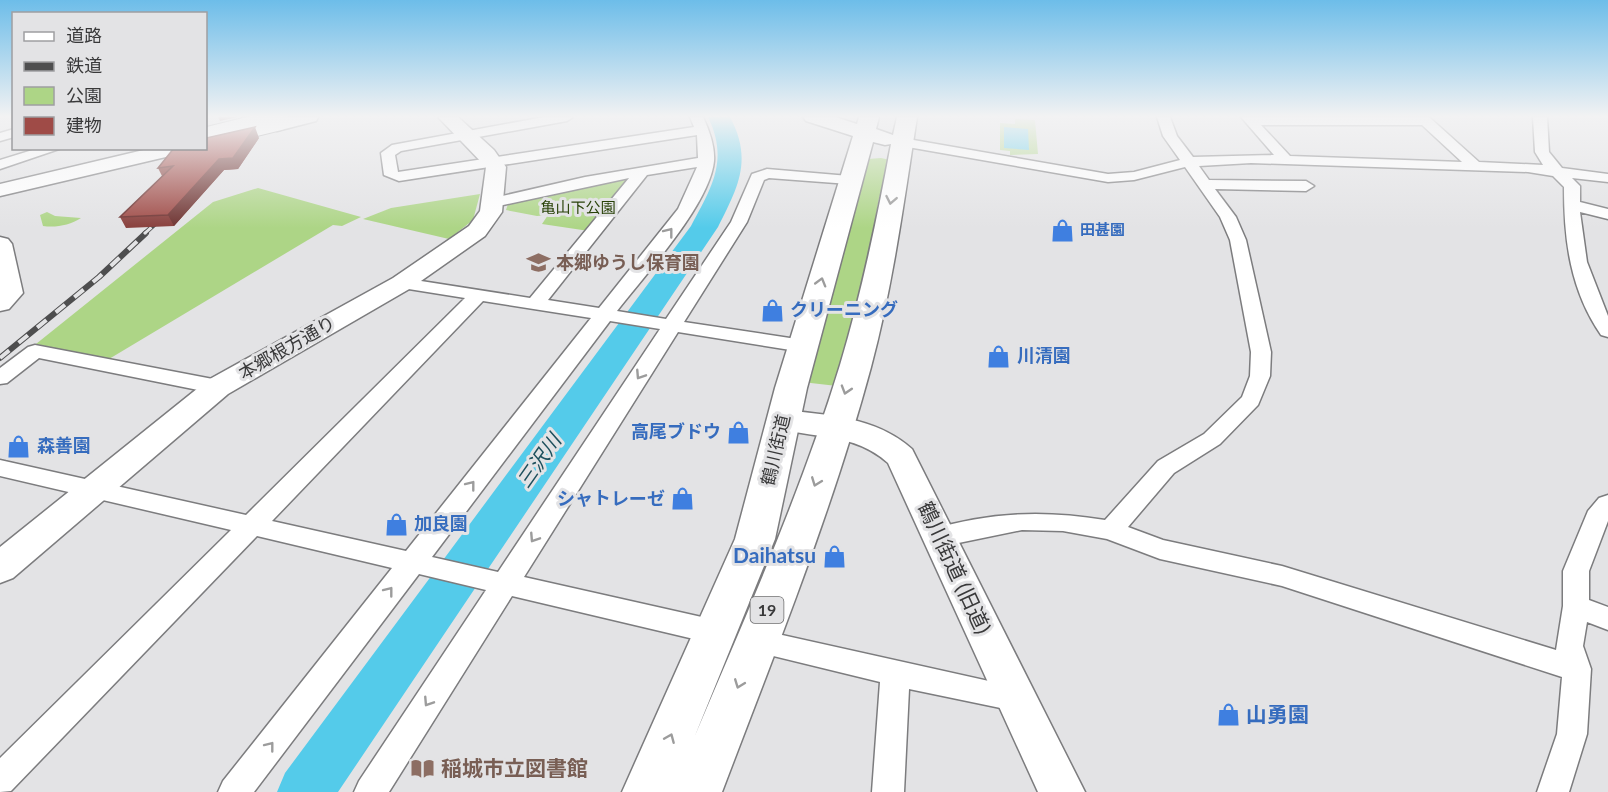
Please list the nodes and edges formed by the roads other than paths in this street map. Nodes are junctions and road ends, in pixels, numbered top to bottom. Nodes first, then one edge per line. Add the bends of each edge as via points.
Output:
1 (36, 154) edge
2 (138, 154) edge
3 (154, 154) edge
4 (388, 154) edge
5 (486, 154) edge
6 (536, 154) edge
7 (706, 154) edge
8 (858, 154) edge
9 (891, 154) edge
10 (900, 154) edge
11 (974, 154) edge
12 (1183, 154) edge
13 (1280, 154) edge
14 (1462, 154) edge
15 (1542, 154) edge
16 (1285, 159) junction
17 (707, 160) junction
18 (494, 162) junction
19 (1188, 162) junction
20 (0, 165) edge
21 (1475, 166) junction
22 (1553, 170) junction
23 (642, 172) junction
24 (852, 173) junction
25 (1608, 178) edge
26 (1204, 184) junction
27 (1306, 186) dead end
28 (0, 190) edge
29 (494, 202) junction
30 (1572, 205) junction
31 (1608, 214) edge
32 (0, 244) edge
33 (402, 283) junction
34 (3, 287) edge
35 (478, 295) junction
36 (1589, 302) junction
37 (535, 304) junction
38 (1608, 304) edge
39 (612, 316) junction
40 (665, 324) junction
41 (1608, 331) edge
42 (803, 346) junction
43 (0, 378) edge
44 (218, 387) junction
45 (783, 420) junction
46 (835, 427) junction
47 (0, 468) edge
48 (94, 490) junction
49 (1608, 504) edge
50 (249, 526) junction
51 (1110, 530) junction
52 (939, 537) junction
53 (421, 567) junction
54 (0, 568) edge
55 (495, 584) junction
56 (1576, 606) junction
57 (1608, 619) edge
58 (735, 637) junction
59 (1577, 669) junction
60 (895, 674) junction
61 (1015, 698) junction
62 (0, 780) edge
63 (234, 792) edge
64 (370, 792) edge
65 (647, 792) edge
66 (697, 792) edge
67 (888, 792) edge
68 (1062, 792) edge
69 (1553, 792) edge

1 - 20 street
2 - 28 street
3 - 28 street
4 - 18 street via 391,175 399,177
5 - 18 street
6 - 18 street
7 - 17 street
8 - 24 main road, 鶴川街道 / 19
9 - 24 main road via 861,158
10 -> 46 main road, 鶴川街道 / 19 via 872,305
11 - 19 street via 1108,178 1134,176
12 - 19 street
13 - 16 street
14 - 21 street
15 - 22 street
16 - 19 street
16 - 21 street
17 - 23 street
39 -> 17 street via 685,211
18 - 29 street, 本郷根方通り
19 - 26 street
21 - 22 street
22 - 25 street
22 - 30 street via 1572,186
23 - 29 street
23 - 37 street
24 - 40 street via 767,173 757,177 739,222
42 -> 24 main road, 鶴川街道 / 19
26 - 27 street
26 - 51 street via 1228,217 1238,240 1261,352 1260,376 1251,400 1212,439 1166,467
29 - 33 street, 本郷根方通り via 477,231
30 - 31 street
30 - 36 street via 1574,240
32 - 34 street
33 - 35 street
33 - 44 street, 本郷根方通り
35 - 37 street
35 - 50 street
36 - 38 street
36 - 41 street
37 - 39 street
39 - 40 street
53 -> 39 street
40 - 42 street
40 -> 55 street
42 - 45 main road, 鶴川街道 / 19
43 - 44 street via 35,351
44 - 48 street, 本郷根方通り
45 - 46 street, 鶴川街道 (旧道)
45 - 58 main road, 鶴川街道 / 19
46 - 52 street, 鶴川街道 (旧道) via 860,432 893,449 907,468
46 -> 58 main road, 鶴川街道 / 19 via 822,467
47 - 48 street
48 - 50 street
48 - 54 street, 本郷根方通り
49 - 56 street via 1597,517 1576,571
50 - 53 street
50 - 62 street
51 - 52 street via 1063,522 1022,521
51 - 59 street via 1160,549 1282,576
52 - 61 street, 鶴川街道 (旧道)
53 - 55 street
63 -> 53 street
55 - 58 street
55 -> 64 street
56 - 57 street
56 - 59 street via 1569,646
58 - 60 street
65 -> 58 main road, 鶴川街道 / 19
58 -> 66 main road, 鶴川街道 / 19
59 - 69 street via 1572,734
60 - 61 street
60 - 67 street
61 - 68 street, 鶴川街道 (旧道)

